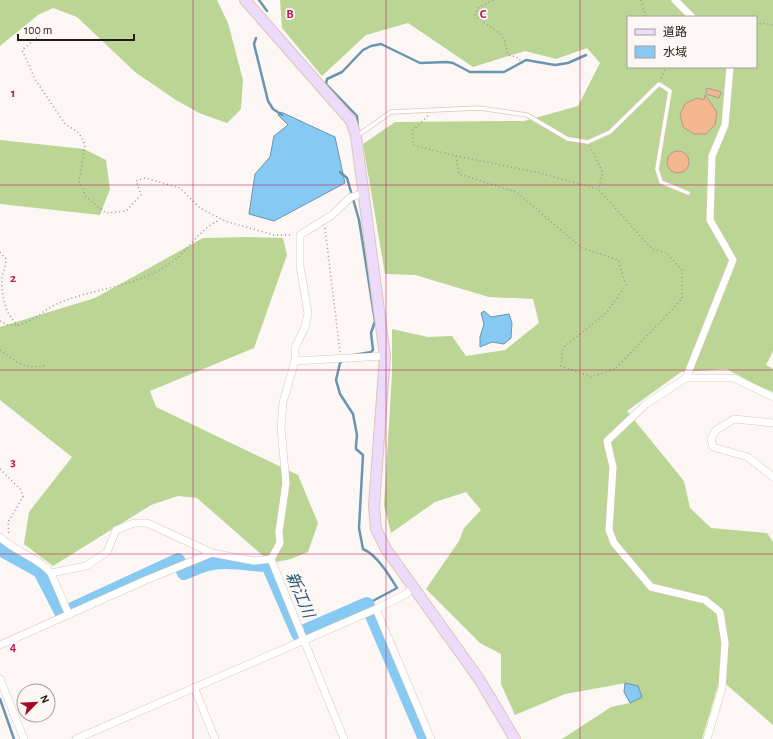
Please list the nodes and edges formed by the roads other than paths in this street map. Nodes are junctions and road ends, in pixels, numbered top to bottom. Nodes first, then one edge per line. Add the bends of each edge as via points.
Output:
1 (245, 0) edge
2 (675, 0) edge
3 (691, 16) edge
4 (730, 68) edge
5 (356, 136) junction
6 (364, 193) junction
7 (688, 193) dead end
8 (385, 356) junction
9 (295, 361) junction
10 (686, 378) junction
11 (773, 397) edge
12 (773, 423) edge
13 (773, 477) edge
14 (0, 537) edge
15 (212, 553) junction
16 (271, 559) junction
17 (51, 573) junction
18 (413, 587) junction
19 (376, 609) junction
20 (69, 615) junction
21 (305, 638) junction
22 (0, 645) edge
23 (0, 679) edge
24 (194, 687) junction
25 (24, 739) edge
26 (76, 739) edge
27 (215, 739) edge
28 (344, 739) edge
29 (431, 739) edge
30 (515, 739) edge
31 (707, 739) edge

1 - 5 street via 351,121
2 - 3 street
4 - 10 street via 725,125 712,156 710,220 733,260
5 - 6 street
5 - 7 lane via 391,112 479,108 528,115 568,139 588,142 610,132 659,84 670,91 657,169 661,182
6 - 8 street
6 - 9 street via 351,197 300,235 300,266 308,313 305,327 295,348
8 - 9 street
8 - 18 street via 374,517 376,529 386,549
9 - 16 street via 283,402 281,427 286,483 279,532 280,543
10 - 11 street via 734,378
10 - 31 street via 646,404 607,441 613,468 609,530 614,543 652,587 705,600 720,612 725,643 722,688
12 - 13 street via 734,419 715,431 711,439 713,447 748,457
14 - 17 street via 13,548 40,562
15 - 16 street via 254,561
15 - 17 street via 147,523 134,523 116,530 107,552 86,566
15 - 20 street
16 - 21 street
17 - 20 street
18 - 19 street via 406,594
18 - 30 street via 479,680
19 - 21 street
19 - 29 street
20 - 22 street
21 - 24 street
21 - 28 street
23 - 25 street
24 - 26 street
24 - 27 street

